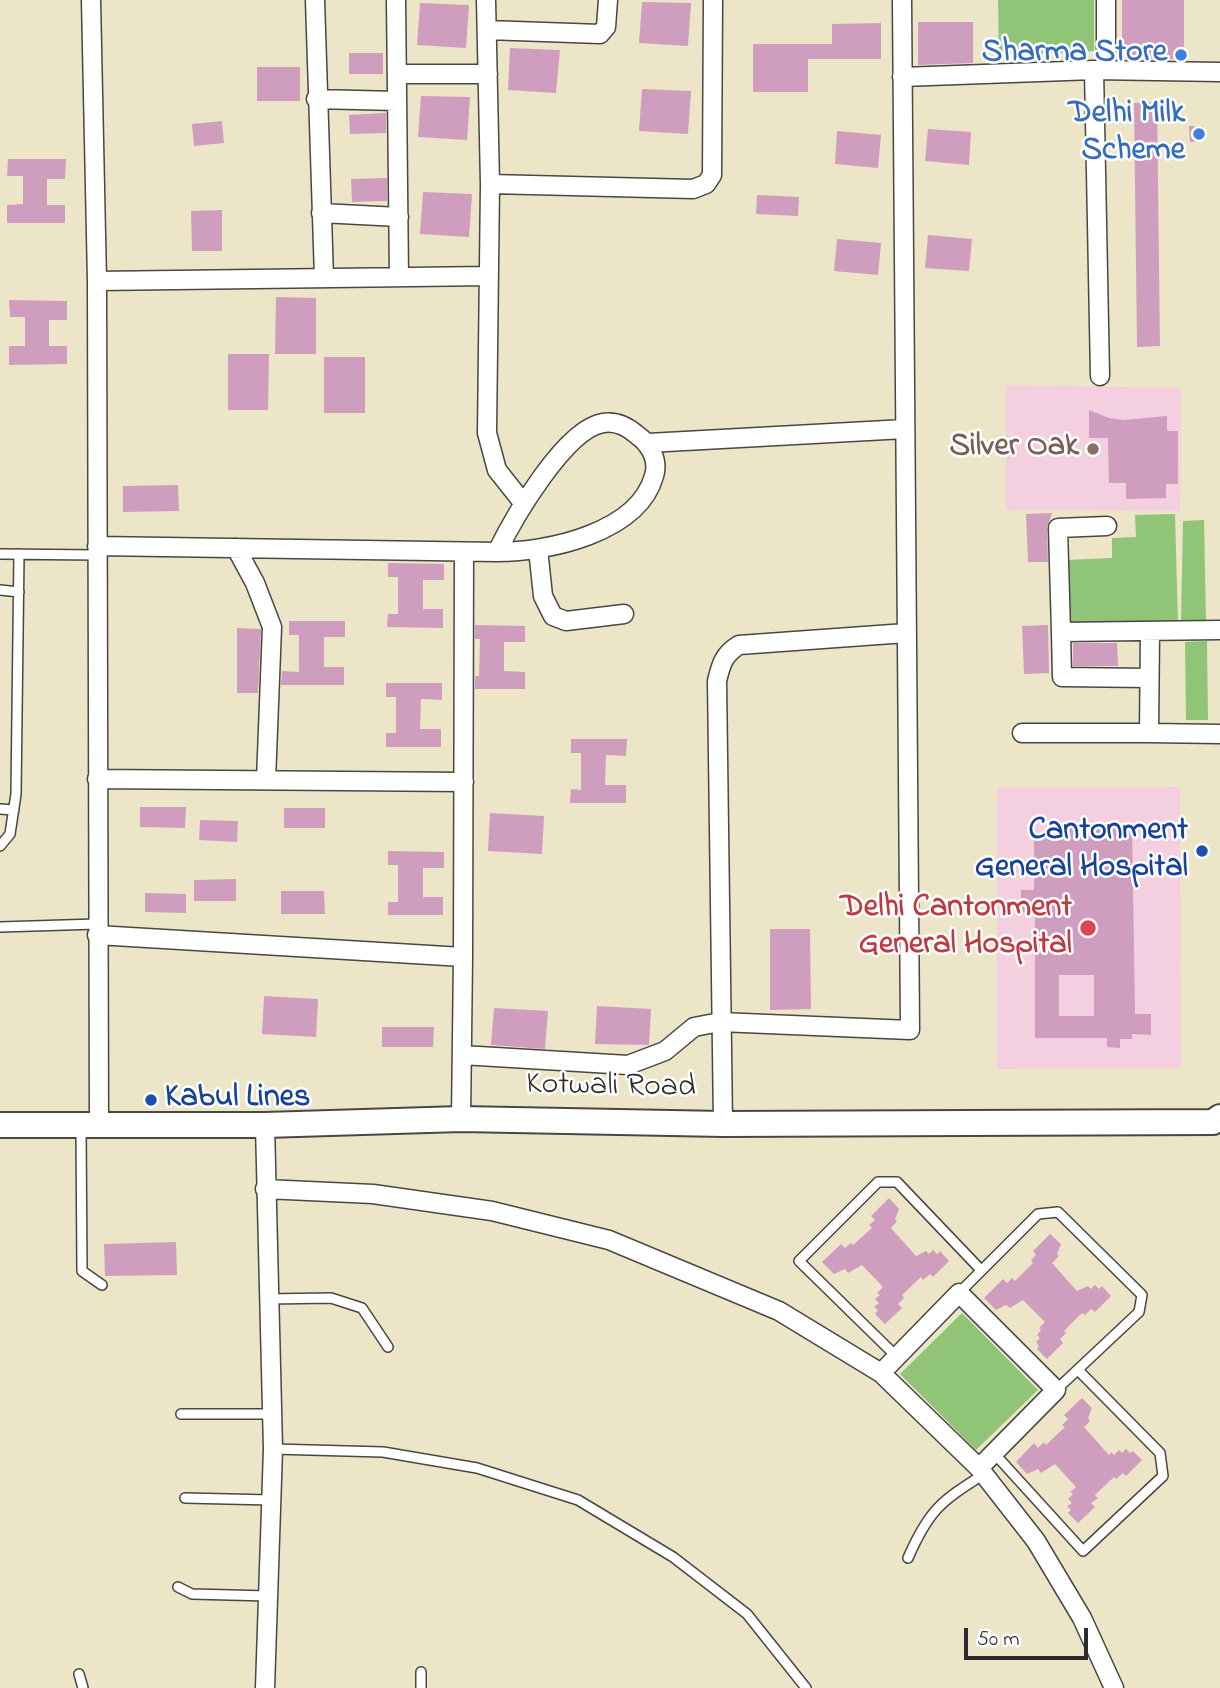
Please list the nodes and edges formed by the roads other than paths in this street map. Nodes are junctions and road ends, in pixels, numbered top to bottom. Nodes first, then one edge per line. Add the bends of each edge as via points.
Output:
1 (91, 0) edge
2 (315, 0) edge
3 (396, 0) edge
4 (486, 0) edge
5 (608, 0) edge
6 (713, 0) edge
7 (902, 0) edge
8 (1107, 0) edge
9 (487, 30) junction
10 (1100, 70) junction
11 (1220, 72) edge
12 (397, 74) junction
13 (488, 74) junction
14 (902, 78) junction
15 (316, 99) junction
16 (397, 101) junction
17 (490, 184) junction
18 (321, 213) junction
19 (399, 217) junction
20 (489, 276) junction
21 (324, 278) junction
22 (400, 278) junction
23 (97, 281) junction
24 (1100, 376) dead end
25 (905, 429) junction
26 (648, 443) junction
27 (524, 504) junction
28 (1107, 526) dead end
29 (236, 548) junction
30 (538, 549) junction
31 (97, 551) junction
32 (464, 552) junction
33 (497, 552) junction
34 (0, 554) edge
35 (19, 554) junction
36 (0, 590) edge
37 (19, 592) junction
38 (624, 614) dead end
39 (1220, 629) edge
40 (1150, 631) junction
41 (1061, 632) junction
42 (906, 633) junction
43 (1149, 678) junction
44 (1022, 733) dead end
45 (1149, 733) junction
46 (1220, 734) edge
47 (97, 779) junction
48 (266, 780) junction
49 (464, 782) junction
50 (0, 809) edge
51 (14, 810) junction
52 (0, 846) edge
53 (0, 927) edge
54 (97, 929) junction
55 (463, 957) junction
56 (720, 1022) junction
57 (461, 1055) junction
58 (1220, 1117) edge
59 (461, 1119) junction
60 (723, 1124) junction
61 (0, 1125) edge
62 (90, 1125) junction
63 (265, 1125) junction
64 (265, 1189) junction
65 (981, 1270) junction
66 (102, 1285) dead end
67 (958, 1293) junction
68 (268, 1299) junction
69 (388, 1348) dead end
70 (895, 1356) junction
71 (1079, 1371) junction
72 (881, 1373) junction
73 (1056, 1390) junction
74 (181, 1414) dead end
75 (272, 1414) junction
76 (273, 1449) junction
77 (993, 1452) junction
78 (982, 1471) junction
79 (186, 1498) dead end
80 (271, 1500) junction
81 (908, 1558) dead end
82 (178, 1587) dead end
83 (268, 1596) junction
84 (421, 1672) dead end
85 (79, 1674) dead end
86 (83, 1688) edge
87 (265, 1688) edge
88 (421, 1688) edge
89 (806, 1688) edge
90 (1114, 1688) edge

1 - 23 street
2 - 15 street
3 - 12 street
4 - 9 street
5 - 9 street via 607,27 600,34
6 - 17 street via 712,175 706,184 693,189
7 - 14 street
8 - 10 street
9 - 13 street
10 - 11 street
10 - 14 street
10 - 24 street
12 - 13 street
12 - 16 street
13 - 17 street
14 - 25 street
15 - 16 street
15 - 18 street
16 - 19 street
17 - 20 street
18 - 19 street
18 - 21 street
19 - 22 street
20 - 22 street
20 - 27 street via 486,433 497,470
21 - 22 street
21 - 23 street
23 - 31 street
25 - 26 street
25 - 42 street
26 - 27 street via 629,428 601,423 569,446
26 - 30 street via 656,468 651,488 631,509 614,524 587,536
27 - 33 street
28 - 41 street via 1058,528
29 - 31 street
29 - 32 street
29 - 48 street via 272,627
30 - 33 street
30 - 38 street via 543,596 553,617 566,621
31 - 35 lane
31 - 47 street
32 - 33 street
32 - 49 street
34 - 35 lane
35 - 37 lane
36 - 37 lane
37 - 51 lane
39 - 40 street
40 - 41 street
40 - 43 street
41 - 43 street via 1062,677
42 - 56 street via 739,645 721,663 717,681
42 - 56 street via 909,1030
43 - 45 street
44 - 45 street
45 - 46 street
47 - 48 street
47 - 54 street
48 - 49 street
49 - 55 street
50 - 51 lane
51 - 52 lane via 10,834
53 - 54 lane
54 - 55 street
54 - 62 street
55 - 57 street
56 - 57 street via 694,1027 665,1051 628,1065
56 - 60 street
57 - 59 street
58 - 60 street, Kotwali Road via 1213,1122
59 - 60 street, Kotwali Road
59 - 63 street, Kotwali Road
61 - 62 street, Kotwali Road
62 - 63 street, Kotwali Road
62 - 66 lane via 82,1271
63 - 64 street
64 - 68 street
64 - 72 street via 373,1194 492,1211 609,1240 779,1311
65 - 67 lane
65 - 70 lane via 897,1182 878,1182 799,1261
65 - 71 lane via 1038,1214 1058,1212 1142,1295 1139,1312
67 - 70 street
67 - 73 street
68 - 69 lane via 331,1298 362,1308
68 - 75 street
70 - 72 street
71 - 73 lane
71 - 77 lane via 1160,1453 1163,1476 1143,1495 1083,1551
72 - 78 street
73 - 77 street
74 - 75 lane
75 - 76 street
76 - 80 street
76 - 89 lane via 383,1452 477,1468 578,1500 673,1557 747,1614
77 - 78 street
78 - 81 lane via 925,1520
78 - 90 street via 1036,1541 1082,1618
79 - 80 lane
80 - 83 street
82 - 83 lane via 192,1594
83 - 87 street
84 - 88 lane
85 - 86 lane

